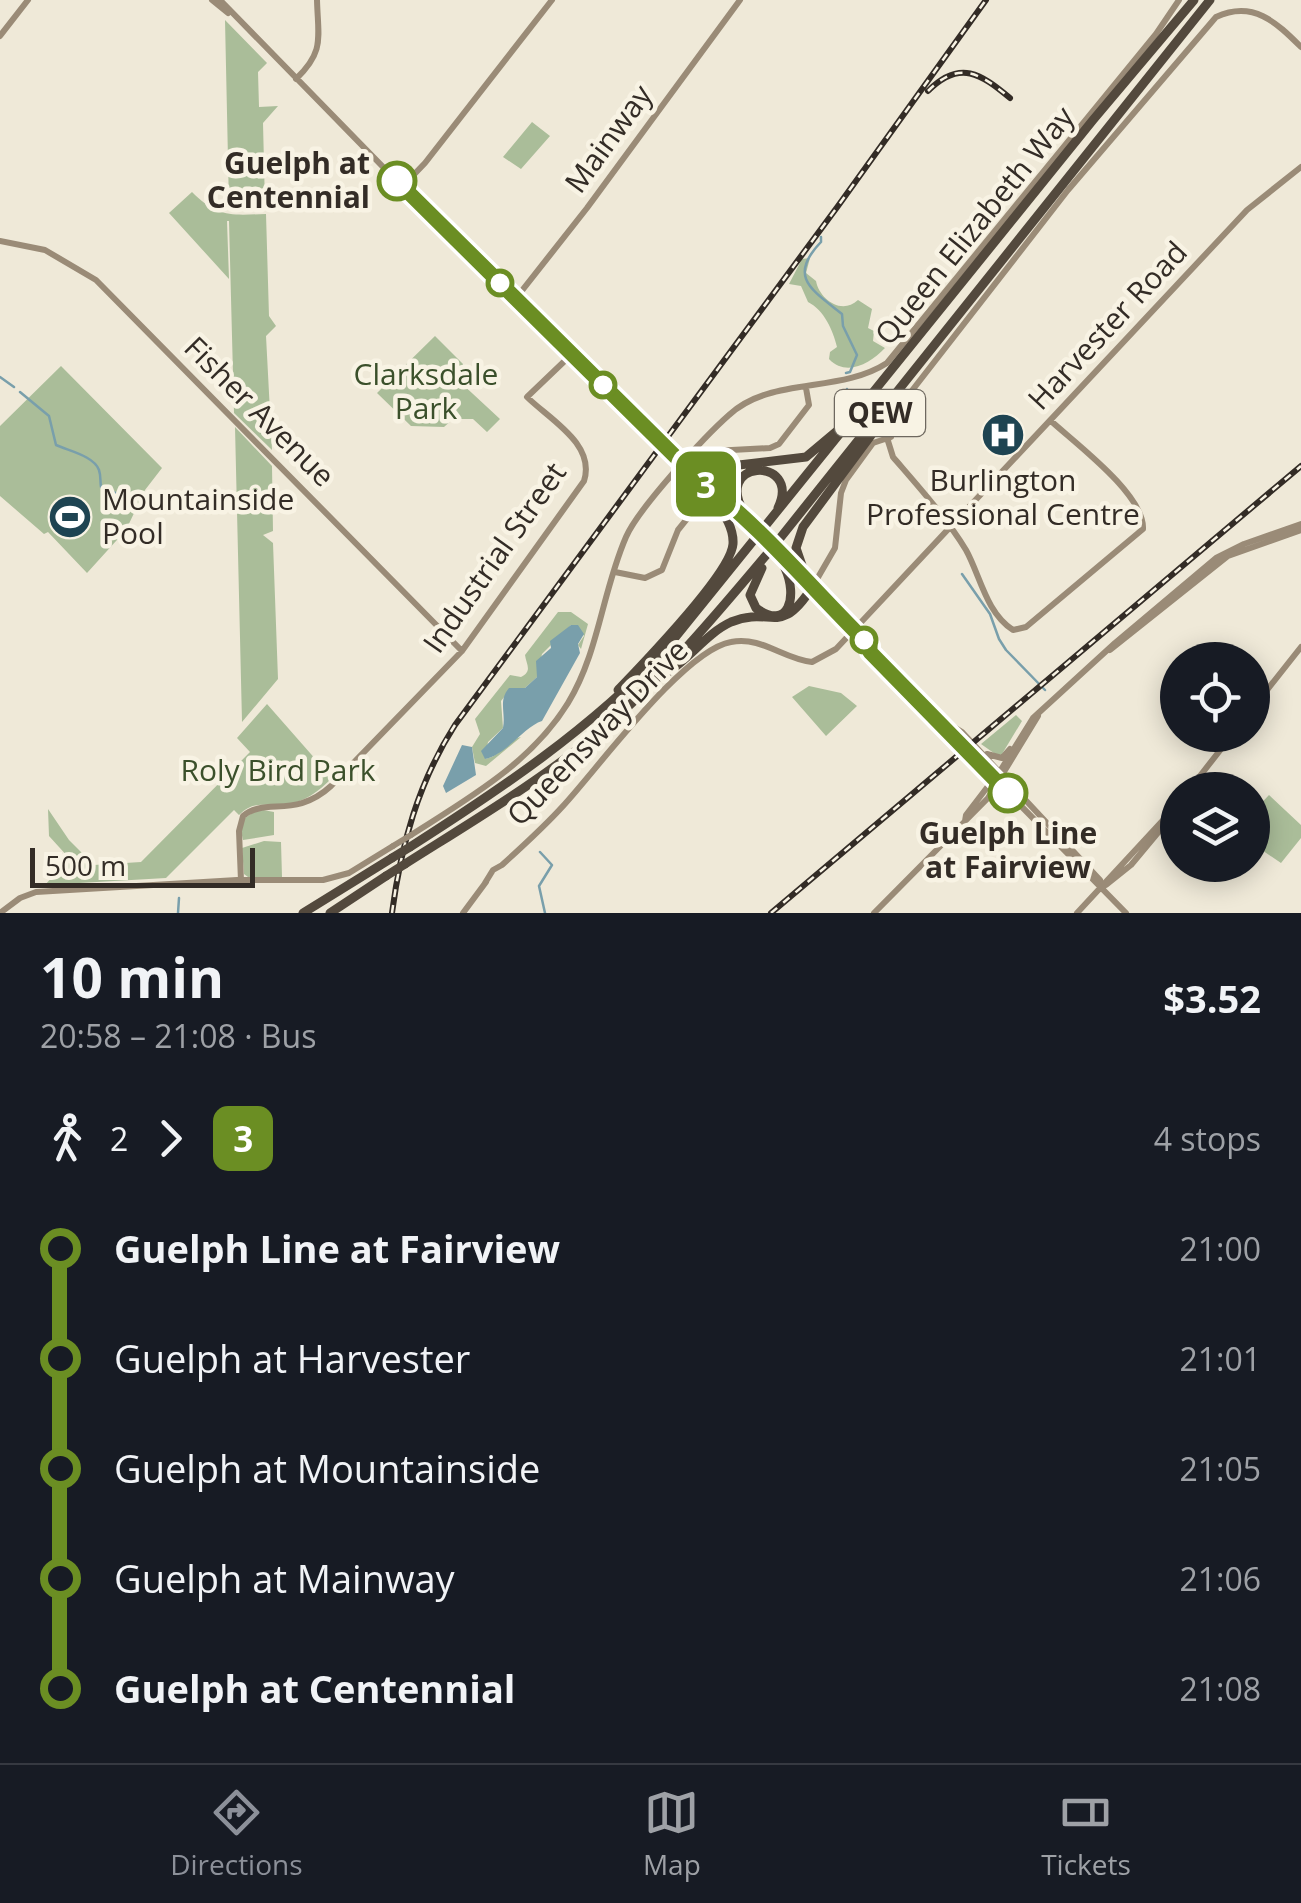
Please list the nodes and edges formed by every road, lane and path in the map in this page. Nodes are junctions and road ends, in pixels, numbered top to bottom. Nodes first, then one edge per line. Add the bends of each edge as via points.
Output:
1 (28, 0) edge
2 (212, 0) edge
3 (220, 0) edge
4 (317, 0) edge
5 (552, 0) edge
6 (740, 0) edge
7 (1180, 0) edge
8 (1192, 0) edge
9 (1210, 0) edge
10 (1218, 0) edge
11 (229, 13) junction
12 (1193, 24) junction
13 (0, 36) edge
14 (1301, 47) edge
15 (296, 79) junction
16 (1301, 167) edge
17 (403, 186) junction
18 (0, 242) edge
19 (528, 283) junction
20 (514, 300) junction
21 (532, 312) junction
22 (556, 346) junction
23 (932, 349) junction
24 (571, 356) junction
25 (556, 370) junction
26 (878, 384) junction
27 (806, 388) junction
28 (535, 390) junction
29 (540, 408) junction
30 (1051, 421) junction
31 (889, 438) junction
32 (691, 474) junction
33 (711, 495) junction
34 (750, 524) junction
35 (1301, 527) edge
36 (950, 529) junction
37 (761, 536) junction
38 (774, 547) junction
39 (780, 556) junction
40 (785, 568) junction
41 (615, 572) junction
42 (806, 577) junction
43 (811, 590) junction
44 (873, 610) junction
45 (866, 620) junction
46 (851, 632) junction
47 (1301, 647) edge
48 (870, 649) junction
49 (462, 651) junction
50 (656, 678) junction
51 (1270, 686) edge
52 (932, 713) junction
53 (1038, 716) junction
54 (577, 730) junction
55 (1016, 746) junction
56 (980, 750) junction
57 (1219, 752) edge
58 (1012, 762) junction
59 (983, 767) junction
60 (1203, 772) edge
61 (999, 778) junction
62 (1018, 792) junction
63 (1008, 793) junction
64 (986, 795) junction
65 (1160, 829) edge
66 (393, 852) junction
67 (240, 881) junction
68 (1104, 887) junction
69 (0, 913) edge
70 (302, 913) edge
71 (330, 913) edge
72 (463, 913) edge
73 (874, 913) edge
74 (1078, 913) edge
75 (1130, 913) edge

1 - 13 street
2 - 11 street
3 - 11 street
4 - 15 street via 317,52
5 - 17 street
6 - 19 street, Mainway
7 - 27 street via 898,352 863,376
8 - 26 highway, Queen Elizabeth Way / QEW
9 - 12 highway, Queen Elizabeth Way / QEW
10 - 12 highway
11 - 15 street
12 - 23 highway, Queen Elizabeth Way / QEW
14 - 31 street via 1263,13 1241,8 1216,16 1068,190 916,385 893,415
15 - 17 street
16 - 30 street, Harvester Road via 1247,210
17 - 20 street
18 - 49 street, Fisher Avenue via 45,250 96,280
19 - 20 street, Mainway
19 - 21 street
20 - 21 street
20 - 22 street
21 - 24 street
22 - 24 street
22 - 25 street
23 - 38 highway, Queen Elizabeth Way / QEW
23 - 42 highway via 803,527 796,548
24 - 25 street
24 - 32 street, bridge
25 - 28 street
26 - 33 highway via 814,452 792,461 739,465
26 - 37 highway, Queen Elizabeth Way / QEW
27 - 32 street via 809,405 779,444 708,452
27 - 41 street via 757,397 730,413 632,526
28 - 29 street, Industrial Street
28 - 29 street, Industrial Street via 527,396
29 - 49 street, Industrial Street via 581,449 586,476
30 - 36 street, Harvester Road
30 - 36 street via 1118,483 1144,528 1019,630 1003,622
31 - 36 street via 899,464
31 - 43 street via 872,443 846,480 835,548
32 - 33 street
33 - 34 street
33 - 34 street
33 - 41 street via 678,530 662,570 645,578
33 - 54 highway via 732,534 728,560 671,634
34 - 37 highway via 738,501 739,482 752,470 768,471 784,494
34 - 39 street, bridge
35 - 53 street via 1228,556
36 - 44 street, Harvester Road
37 - 54 highway, Queen Elizabeth Way / QEW via 653,663
38 - 40 highway via 751,589 759,611 776,614 789,606 793,592
38 - 50 highway, Queen Elizabeth Way / QEW
39 - 40 street
39 - 42 street
40 - 43 street
41 - 66 street, bridge via 591,656 558,717 504,774
42 - 43 street
43 - 46 street
43 - 50 highway via 787,617 729,623
44 - 45 street, Harvester Road
44 - 46 street, Harvester Road
45 - 46 street, Harvester Road
45 - 48 street via 862,632
46 - 48 street
46 - 72 street, Queensway Drive via 822,659 805,661 751,641 707,651
47 - 51 street
48 - 52 street
49 - 67 street, Industrial Street via 316,798 243,816
50 - 71 highway, Queen Elizabeth Way / QEW, bridge via 586,744
52 - 56 street
52 - 59 street
53 - 55 street
53 - 58 street
54 - 66 highway, Queen Elizabeth Way / QEW, bridge via 527,770
55 - 56 street via 999,758
55 - 61 street
56 - 61 street
57 - 60 street
58 - 61 street
58 - 62 street
59 - 61 street
59 - 64 street
61 - 62 street
61 - 63 street
61 - 64 street
62 - 68 street
63 - 64 street
63 - 68 street
64 - 73 street
65 - 68 street
66 - 67 street via 338,876
66 - 70 highway, Queen Elizabeth Way / QEW
67 - 69 street via 36,892
68 - 74 street
68 - 75 street

